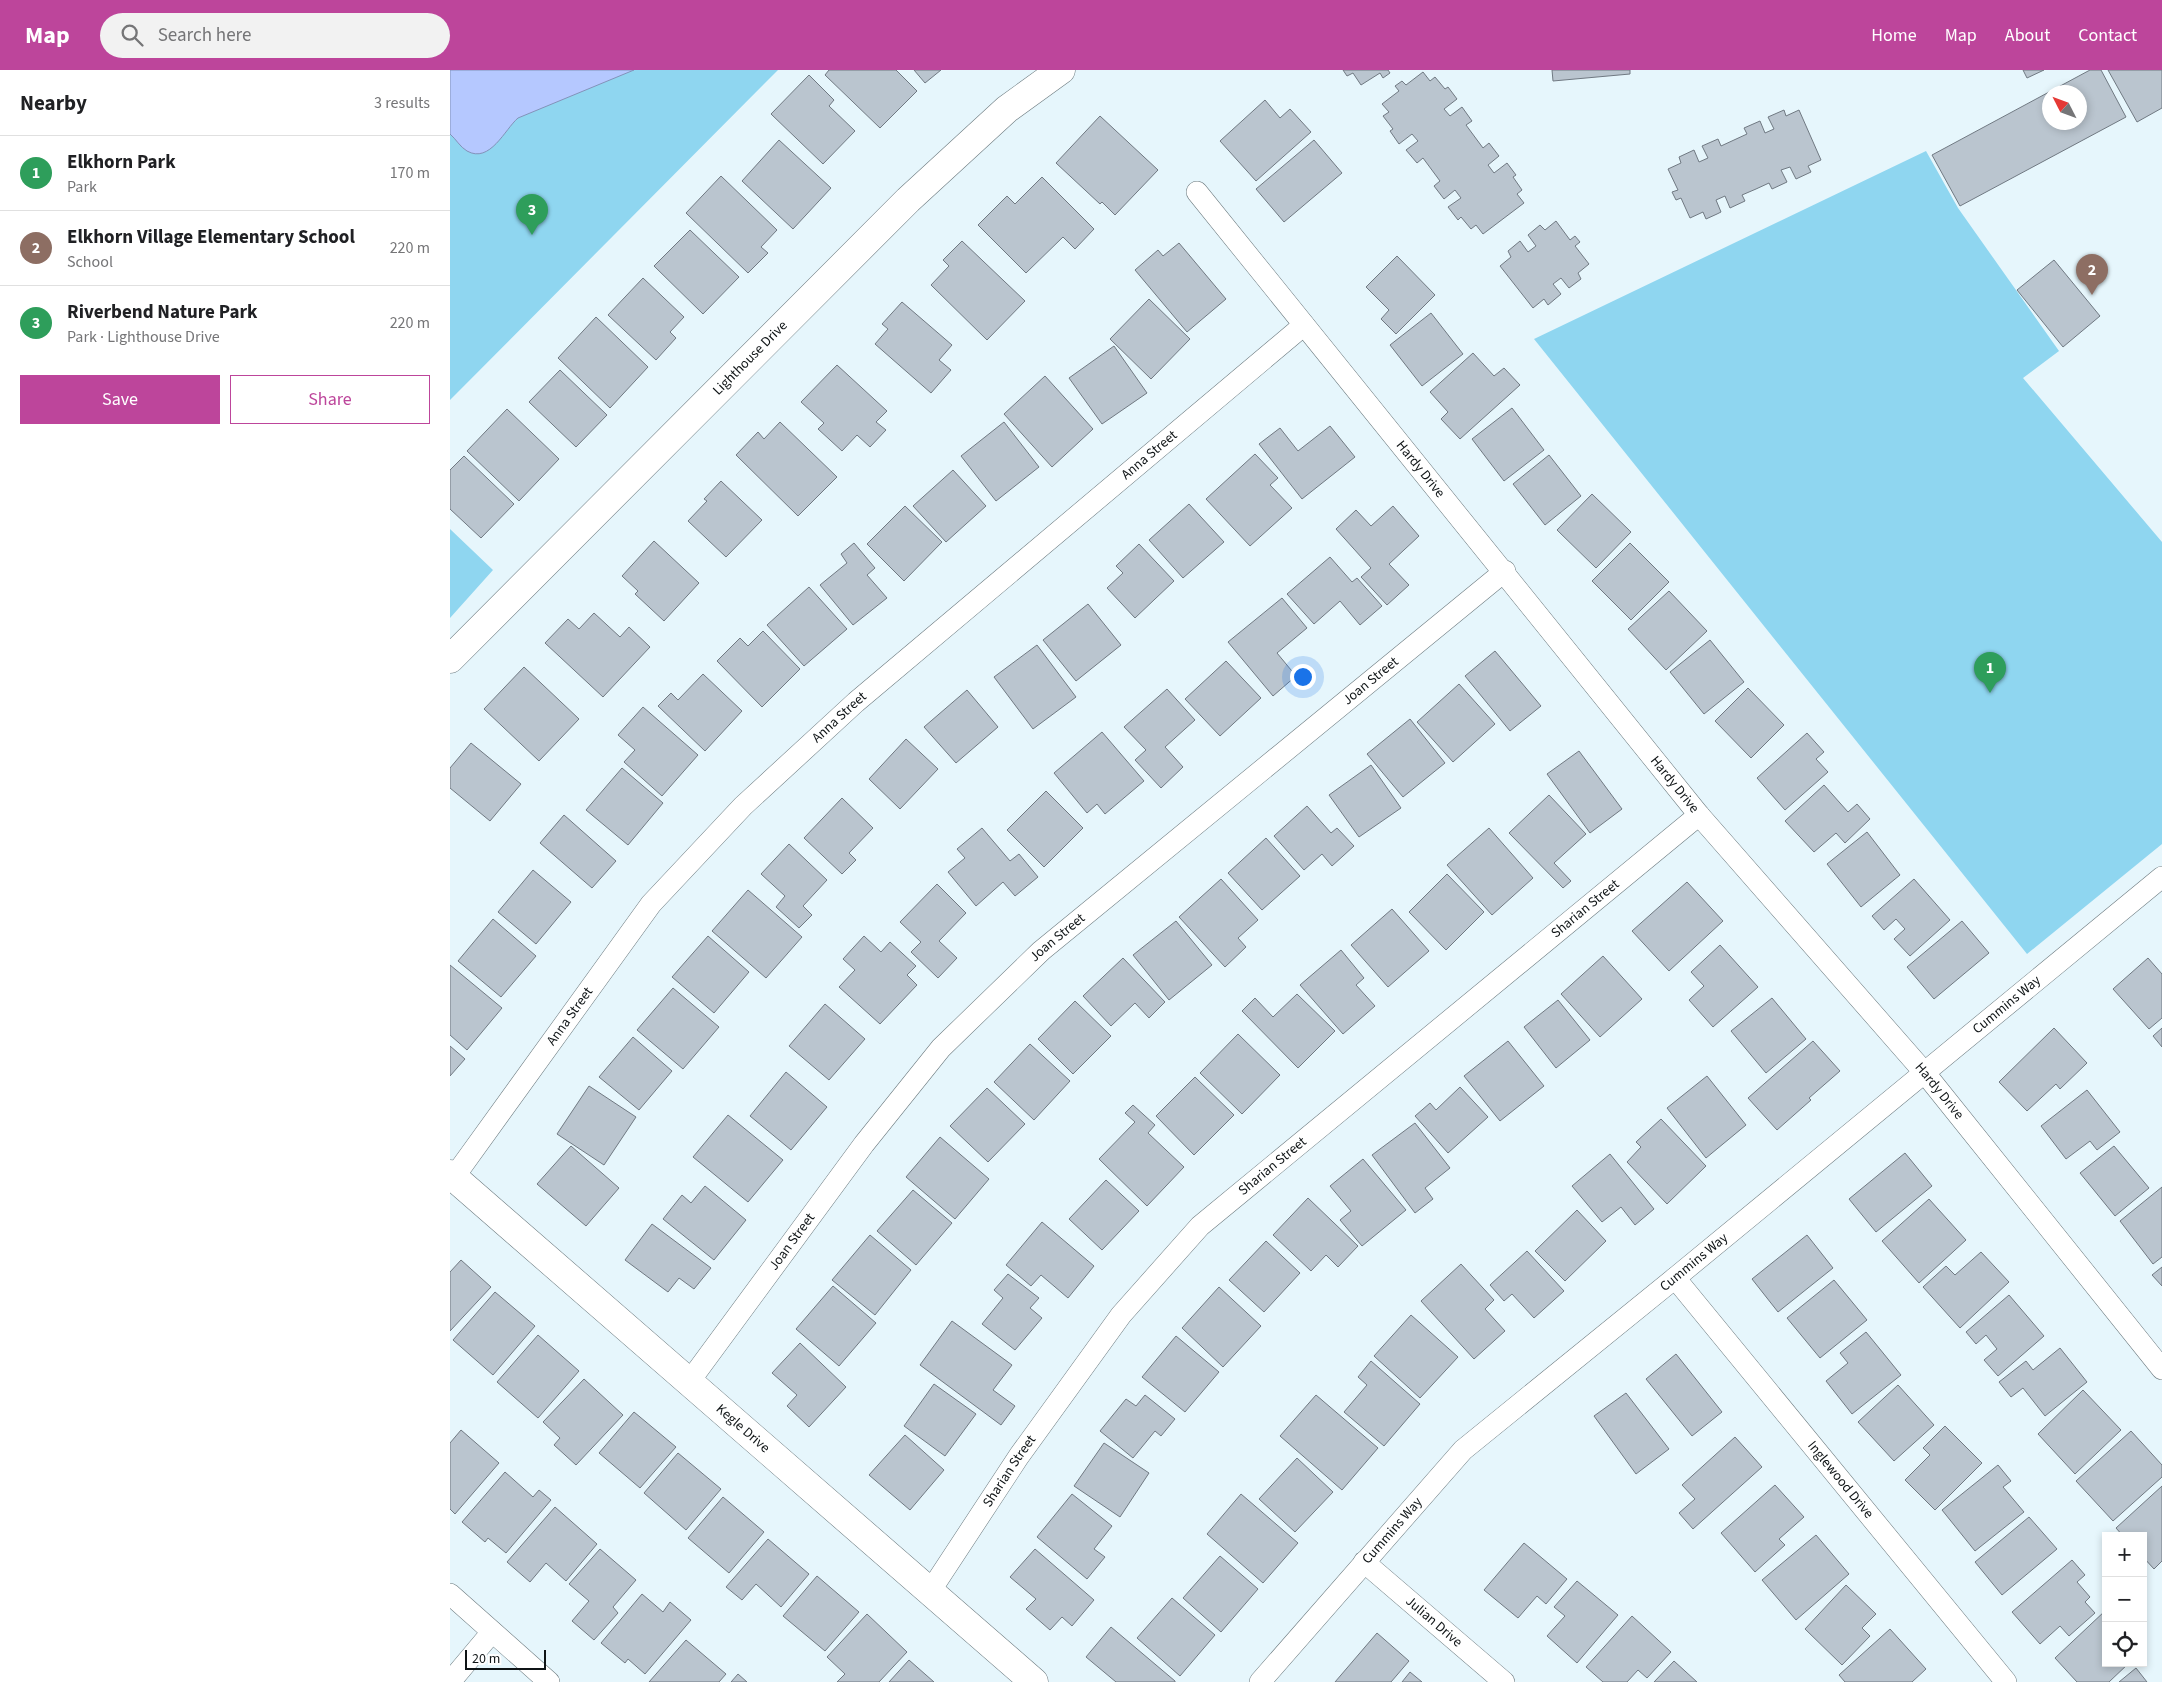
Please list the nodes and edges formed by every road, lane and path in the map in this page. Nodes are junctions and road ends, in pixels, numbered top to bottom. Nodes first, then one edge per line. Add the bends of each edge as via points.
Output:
1 (1061, 70) edge
2 (1197, 192) dead end
3 (1304, 325) junction
4 (1505, 571) junction
5 (450, 660) edge
6 (1699, 815) junction
7 (2162, 877) edge
8 (1924, 1072) junction
9 (451, 1178) edge
10 (1675, 1278) junction
11 (2162, 1370) edge
12 (689, 1382) junction
13 (1364, 1562) junction
14 (929, 1592) junction
15 (450, 1594) edge
16 (492, 1632) junction
17 (450, 1682) edge
18 (548, 1682) edge
19 (1034, 1682) edge
20 (1260, 1682) edge
21 (1504, 1682) edge
22 (2006, 1682) edge

1 - 5 street, Lighthouse Drive via 1007,108 908,200
2 - 3 street, Hardy Drive
3 - 4 street, Hardy Drive
3 - 9 street, Anna Street via 856,702 744,806 651,904
4 - 6 street, Hardy Drive
4 - 12 street, Joan Street via 1041,951 941,1048 864,1144
6 - 8 street, Hardy Drive
6 - 14 street, Sharian Street via 1200,1226 1122,1315 1019,1456
7 - 8 street, Cummins Way
8 - 10 street, Cummins Way
8 - 11 street, Hardy Drive
9 - 12 street, Kegle Drive
10 - 13 street, Cummins Way via 1463,1450
10 - 22 street, Inglewood Drive
12 - 14 street, Kegle Drive
13 - 20 street, Cummins Way
13 - 21 street, Julian Drive
14 - 19 street, Kegle Drive
15 - 16 street
16 - 17 street
16 - 18 street

